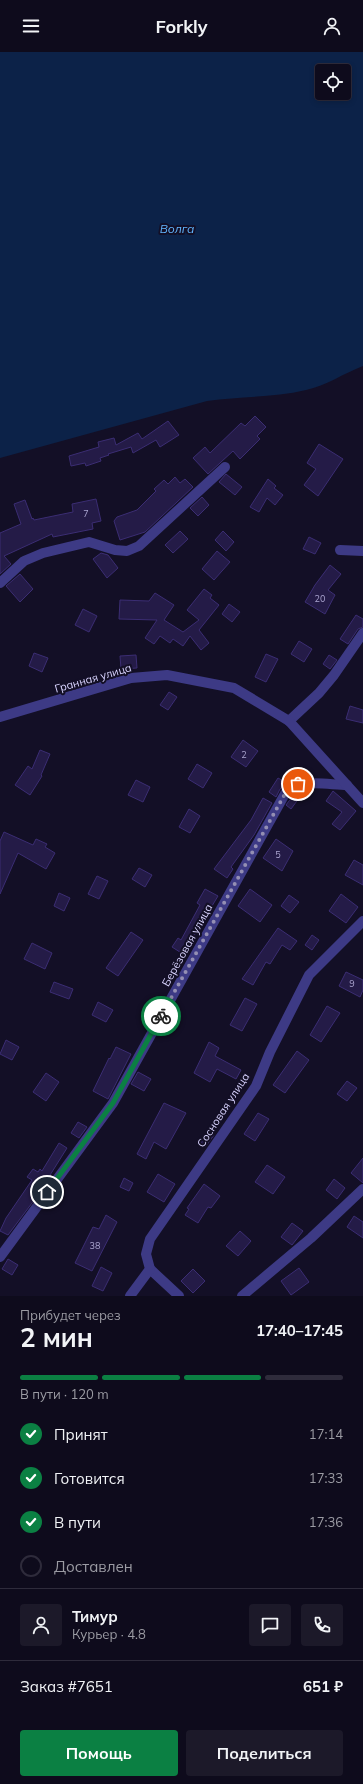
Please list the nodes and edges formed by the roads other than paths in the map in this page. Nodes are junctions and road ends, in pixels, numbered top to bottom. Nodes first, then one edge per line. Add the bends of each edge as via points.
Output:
1 (225, 467) dead end
2 (340, 550) dead end
3 (363, 550) edge
4 (0, 583) edge
5 (363, 633) edge
6 (0, 717) edge
7 (289, 721) junction
8 (347, 785) junction
9 (363, 803) edge
10 (363, 921) edge
11 (363, 1189) edge
12 (0, 1256) edge
13 (150, 1269) junction
14 (130, 1296) edge
15 (179, 1296) edge
16 (242, 1296) edge

1 - 4 street via 139,546 127,551 89,542 43,553 24,561
2 - 3 street
5 - 7 street via 319,693
6 - 7 street, Гранная улица via 131,678 167,675 234,688
7 - 8 street, Гранная улица
8 - 9 street, Гранная улица
8 - 12 street, Берёзовая улица via 298,784 286,792 113,1103
10 - 13 street, Сосновая улица via 309,975 270,1052 256,1086 150,1239 146,1254
11 - 16 street via 311,1238
13 - 14 street
13 - 15 street

